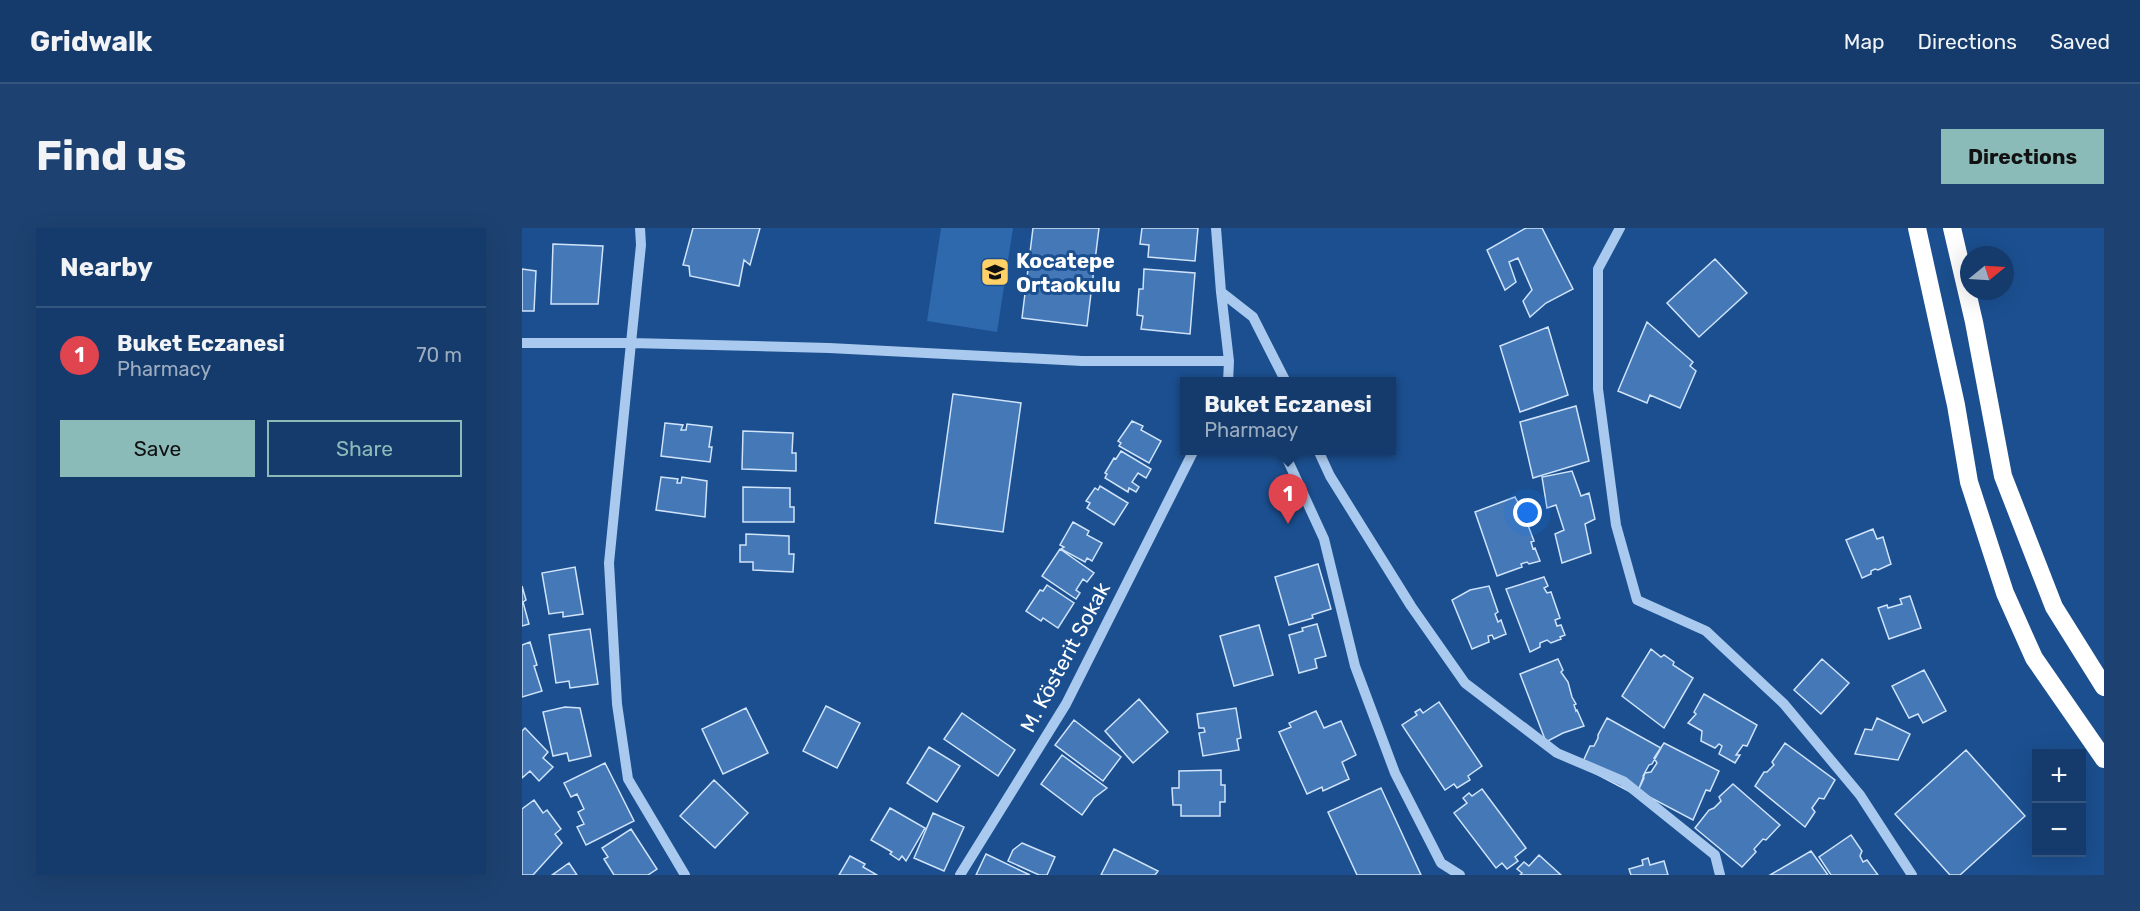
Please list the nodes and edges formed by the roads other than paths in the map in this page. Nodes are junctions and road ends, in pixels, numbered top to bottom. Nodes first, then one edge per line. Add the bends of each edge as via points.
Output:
1 (640, 228) edge
2 (1216, 228) edge
3 (1620, 228) edge
4 (1917, 228) edge
5 (1953, 228) edge
6 (1221, 292) junction
7 (522, 343) edge
8 (632, 343) junction
9 (1229, 361) junction
10 (1228, 377) edge
11 (1284, 377) edge
12 (1191, 455) edge
13 (1285, 455) edge
14 (1320, 455) edge
15 (2104, 687) edge
16 (2104, 759) edge
17 (1441, 863) junction
18 (685, 875) edge
19 (960, 875) edge
20 (1442, 875) edge
21 (1460, 875) edge
22 (1720, 875) edge
23 (1912, 875) edge

1 - 8 street
2 - 6 street
3 - 23 street via 1598,269 1599,389 1616,525 1637,600 1706,631 1784,704 1860,795
4 - 16 highway via 1969,482 2005,593 2034,658
5 - 15 highway via 2003,476 2054,607
6 - 9 street
6 - 11 street via 1253,317
7 - 8 street
8 - 9 street via 1082,361
8 - 18 street via 609,563 617,704 628,779
9 - 10 street
12 - 19 street, M. Kösterit Sokak via 1066,704
13 - 17 street via 1324,539 1355,666 1395,773
14 - 22 street via 1399,586 1465,683 1557,753 1623,781 1715,855
17 - 20 street
17 - 21 street

